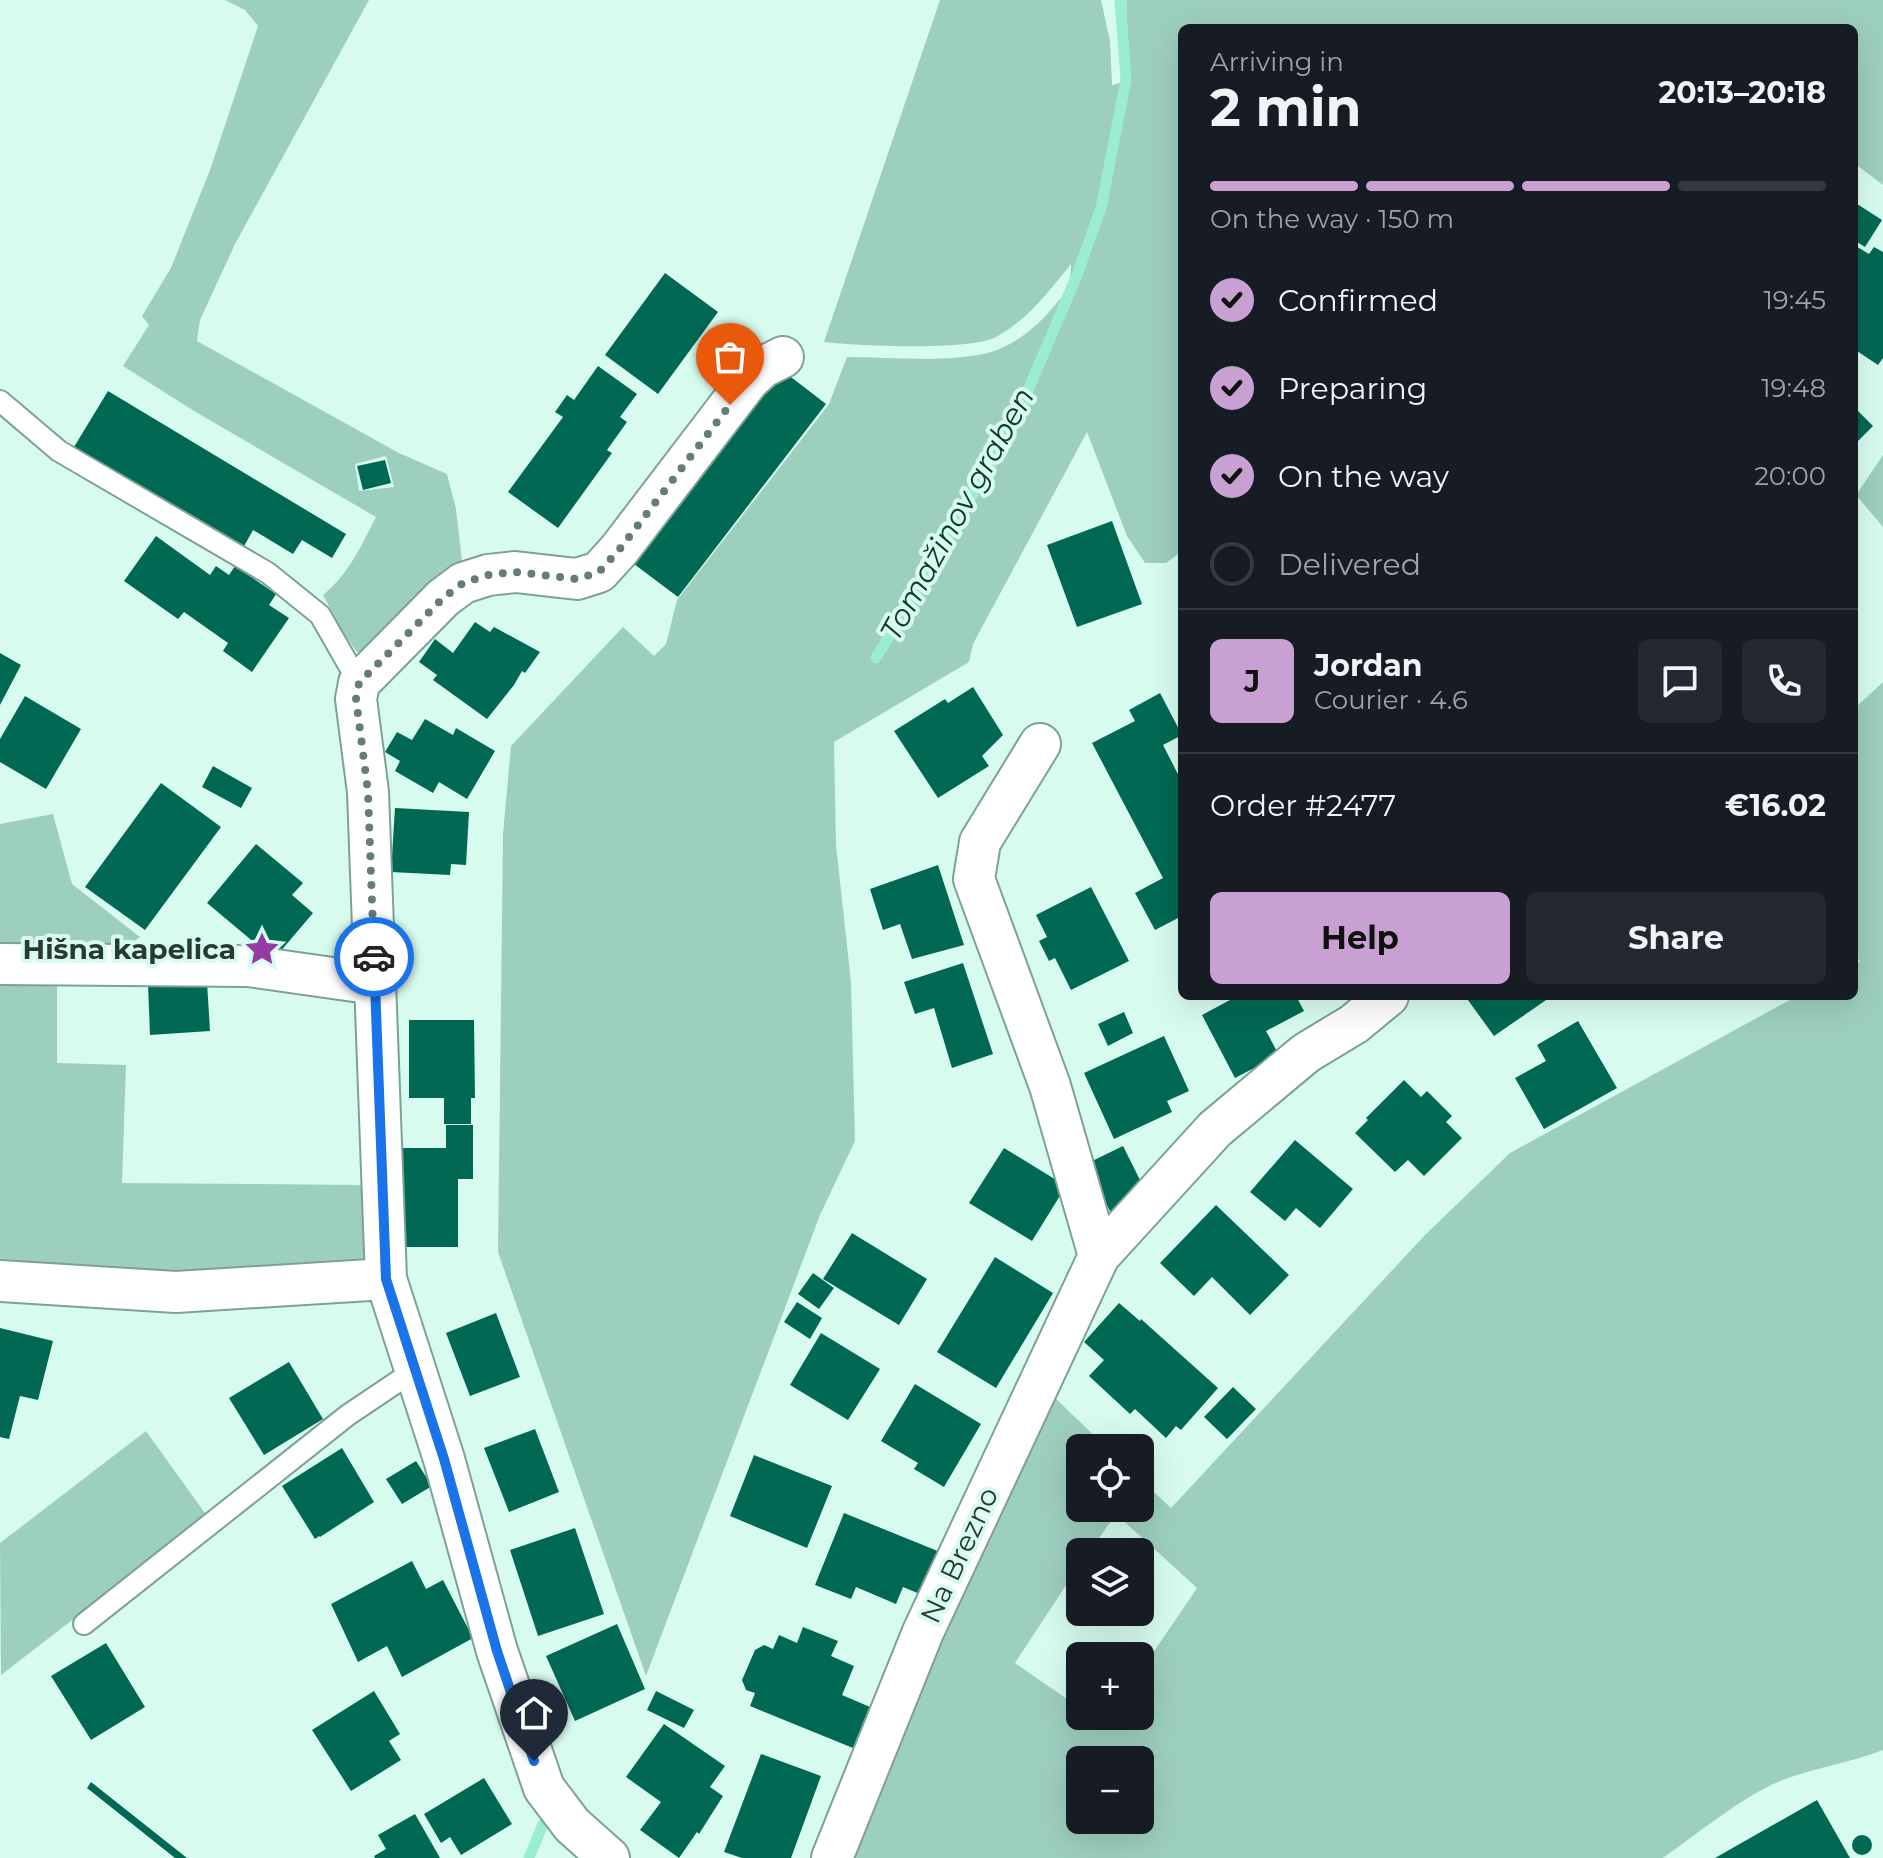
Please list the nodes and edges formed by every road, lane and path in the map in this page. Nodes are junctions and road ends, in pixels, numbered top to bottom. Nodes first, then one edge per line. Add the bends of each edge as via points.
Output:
1 (783, 357) dead end
2 (0, 401) edge
3 (359, 683) junction
4 (1040, 744) dead end
5 (0, 964) edge
6 (375, 984) junction
7 (1383, 1000) edge
8 (1099, 1256) junction
9 (386, 1279) junction
10 (0, 1281) edge
11 (415, 1370) junction
12 (84, 1624) dead end
13 (609, 1858) edge
14 (832, 1858) edge

1 - 3 street via 748,381 599,572 577,579 515,572 463,583
2 - 3 lane via 59,451 268,573 320,615
3 - 6 street
4 - 8 street via 980,842 974,879 1050,1086
5 - 6 street via 248,966
6 - 9 street
7 - 8 street, Na Brezno via 1306,1053 1215,1129
8 - 14 street, Na Brezno via 923,1632
9 - 10 street via 176,1292
9 - 11 street
11 - 12 lane via 348,1415
11 - 13 street via 497,1651 544,1788 572,1825

